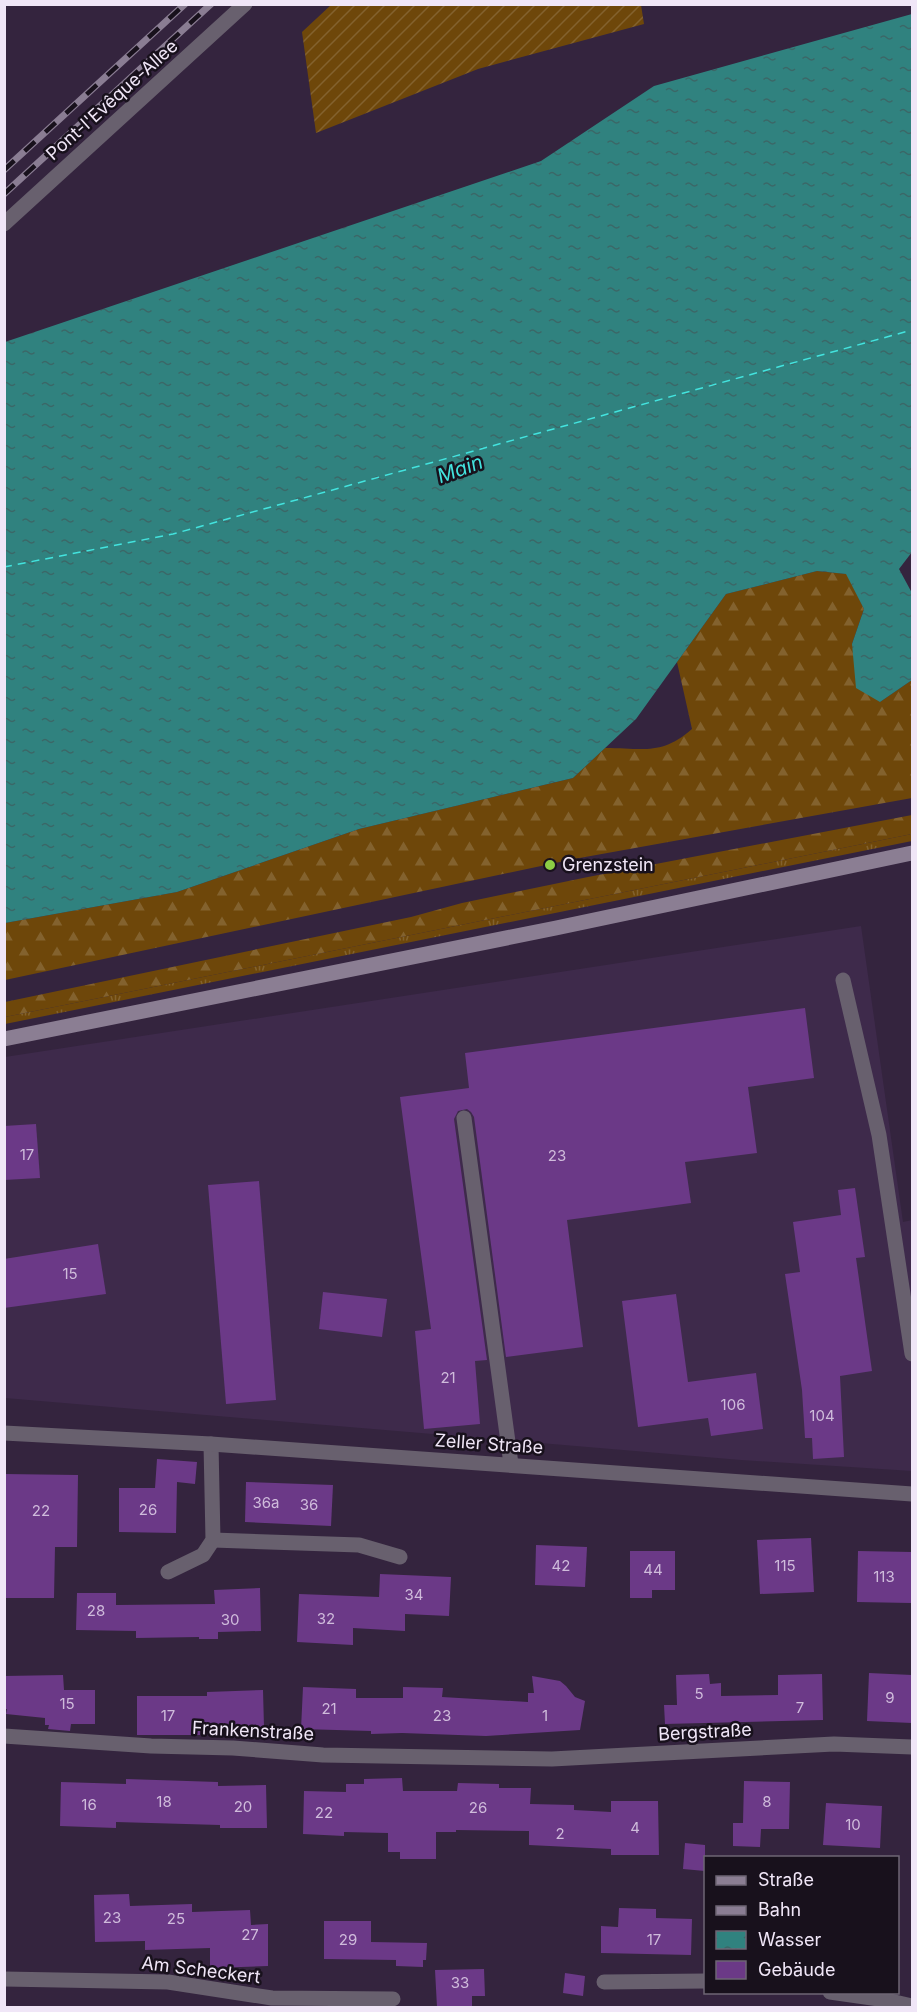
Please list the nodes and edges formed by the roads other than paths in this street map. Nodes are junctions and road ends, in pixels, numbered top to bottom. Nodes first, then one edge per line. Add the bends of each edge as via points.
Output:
1 (245, 4) edge
2 (4, 224) edge
3 (912, 853) edge
4 (843, 980) dead end
5 (4, 1039) edge
6 (464, 1118) dead end
7 (912, 1354) edge
8 (4, 1433) edge
9 (211, 1444) junction
10 (511, 1464) junction
11 (912, 1494) edge
12 (213, 1540) junction
13 (400, 1557) dead end
14 (168, 1572) dead end
15 (4, 1736) edge
16 (912, 1748) edge
17 (500, 1758) joint
18 (4, 1979) edge
19 (704, 1981) edge
20 (604, 1982) dead end
21 (844, 1994) edge
22 (393, 1999) dead end
23 (912, 2006) edge

1 - 2 street, Pont-l'Evêque-Allee
3 - 5 main road
4 - 7 street via 879,1135
6 - 10 street
8 - 9 street, Zeller Straße
9 - 10 street, Zeller Straße
9 - 12 street
10 - 11 street, Zeller Straße
12 - 13 street via 359,1545
12 - 14 street via 203,1555
15 - 17 street, Frankenstraße via 323,1755
16 - 17 street, Bergstraße via 834,1744 552,1760
18 - 22 street, Am Scheckert via 168,1982 272,1998
19 - 20 street
21 - 23 street

